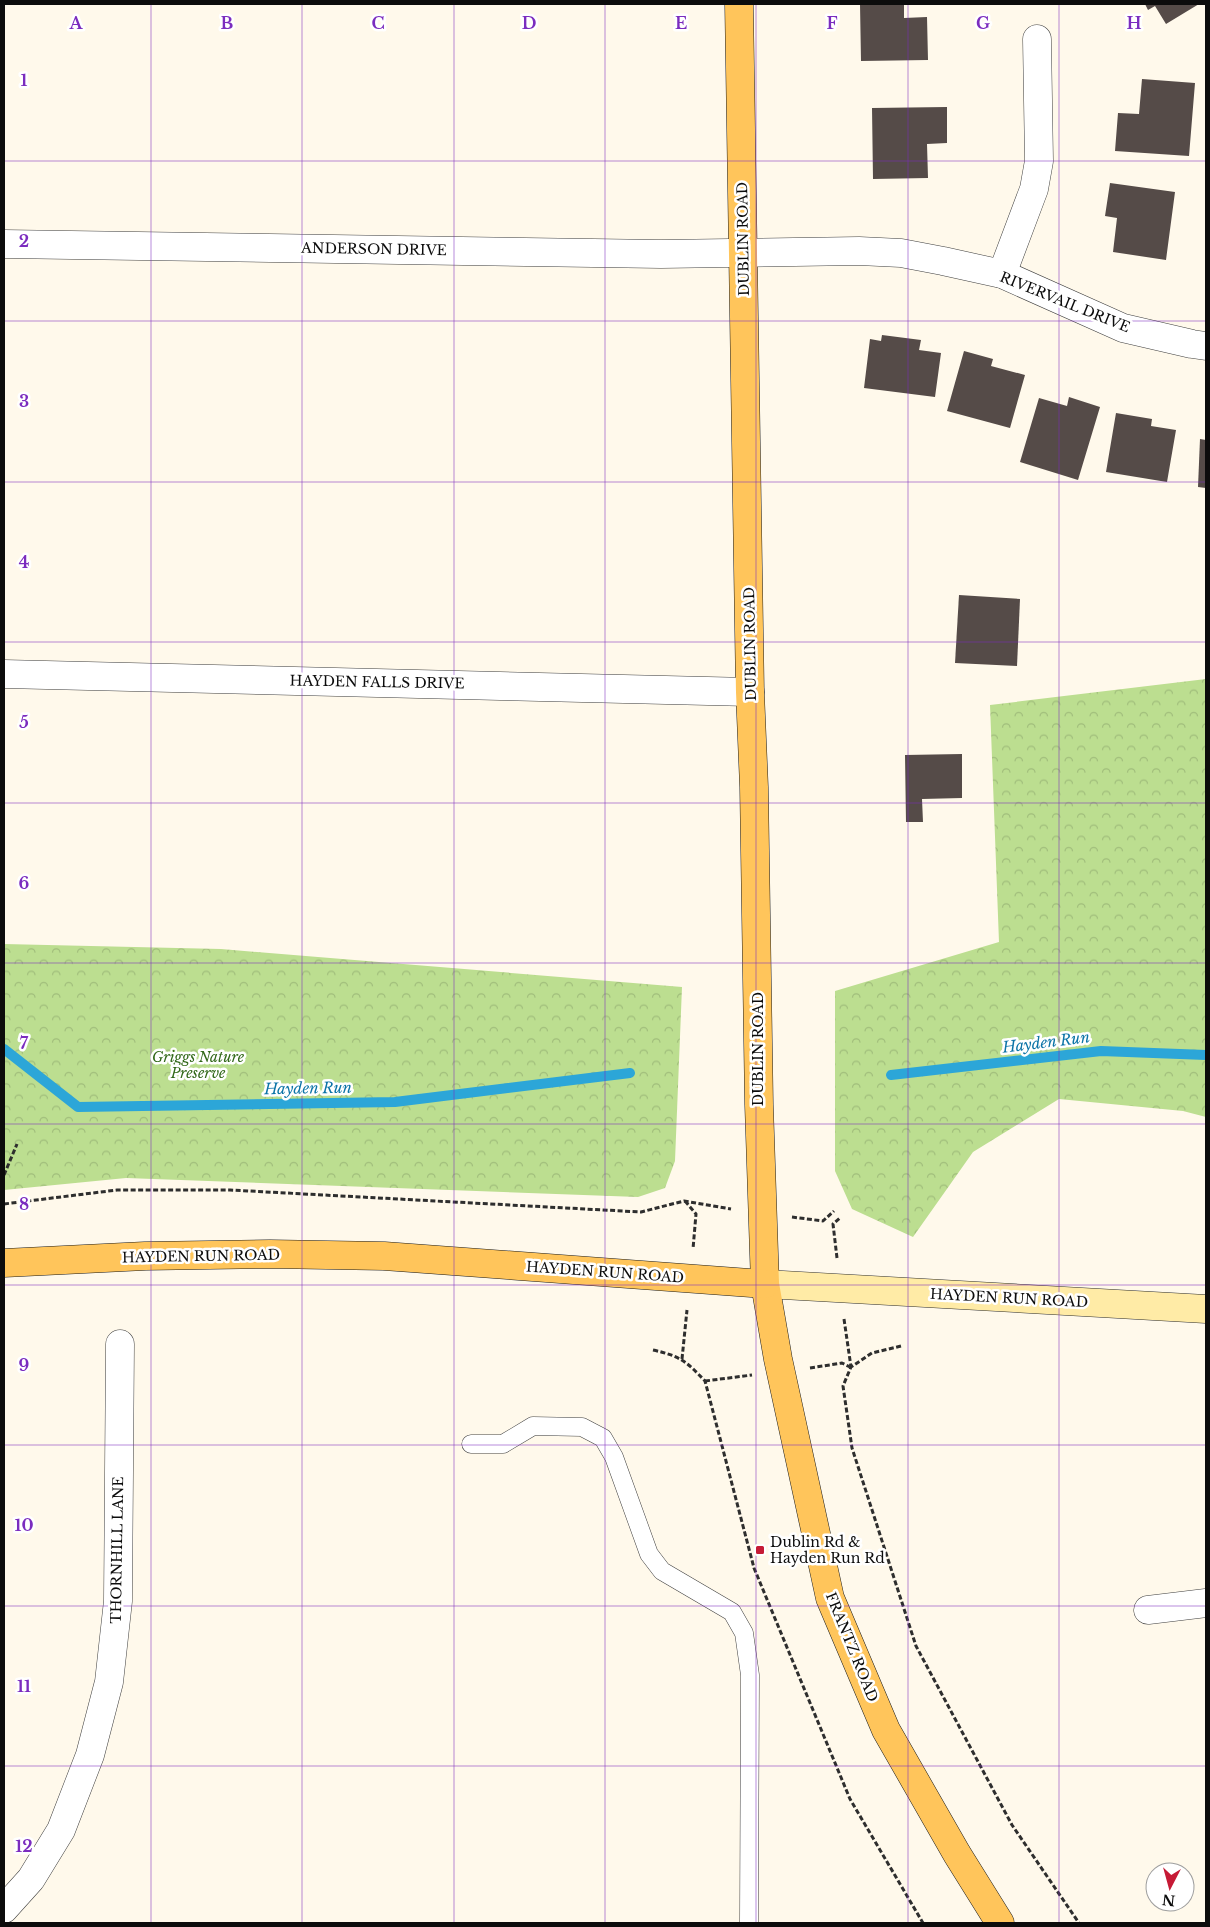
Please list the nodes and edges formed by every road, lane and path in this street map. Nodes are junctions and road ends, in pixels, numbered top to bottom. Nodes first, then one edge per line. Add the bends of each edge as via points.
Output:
1 (739, 4) edge
2 (1037, 39) dead end
3 (4, 244) edge
4 (743, 253) junction
5 (1002, 274) junction
6 (1206, 346) edge
7 (4, 674) edge
8 (750, 692) junction
9 (16, 1144) dead end
10 (4, 1175) edge
11 (684, 1201) dead end
12 (4, 1204) edge
13 (4, 1264) edge
14 (765, 1284) junction
15 (1206, 1309) edge
16 (120, 1344) dead end
17 (902, 1346) dead end
18 (653, 1350) dead end
19 (471, 1444) dead end
20 (1206, 1603) edge
21 (1148, 1610) dead end
22 (4, 1909) edge
23 (749, 1923) edge
24 (923, 1923) edge
25 (999, 1923) edge
26 (1079, 1923) edge

1 - 4 main road, DUBLIN ROAD
2 - 5 street via 1039,161 1034,190
3 - 4 street, ANDERSON DRIVE
4 - 5 street, RIVERVAIL DRIVE via 859,251 901,254
4 - 8 main road, DUBLIN ROAD
5 - 6 street, RIVERVAIL DRIVE via 1123,328
7 - 8 street, HAYDEN FALLS DRIVE
8 - 14 main road, DUBLIN ROAD
9 - 10 path
11 - 12 path via 641,1212 240,1190 117,1190
13 - 14 main road, HAYDEN RUN ROAD via 155,1256 384,1256
14 - 15 main road, HAYDEN RUN ROAD
14 - 25 main road, FRANTZ ROAD via 830,1598 886,1730
16 - 22 street, THORNHILL LANE via 118,1601 110,1682 90,1755 62,1830 31,1879
17 - 26 path via 872,1353 850,1368 843,1386 852,1448 916,1646 1012,1825
18 - 24 path via 687,1362 705,1381 754,1568 850,1799
19 - 23 lane via 503,1444 533,1426 582,1427 603,1438 614,1457 649,1554 662,1571 732,1612 744,1633 750,1675
20 - 21 street

